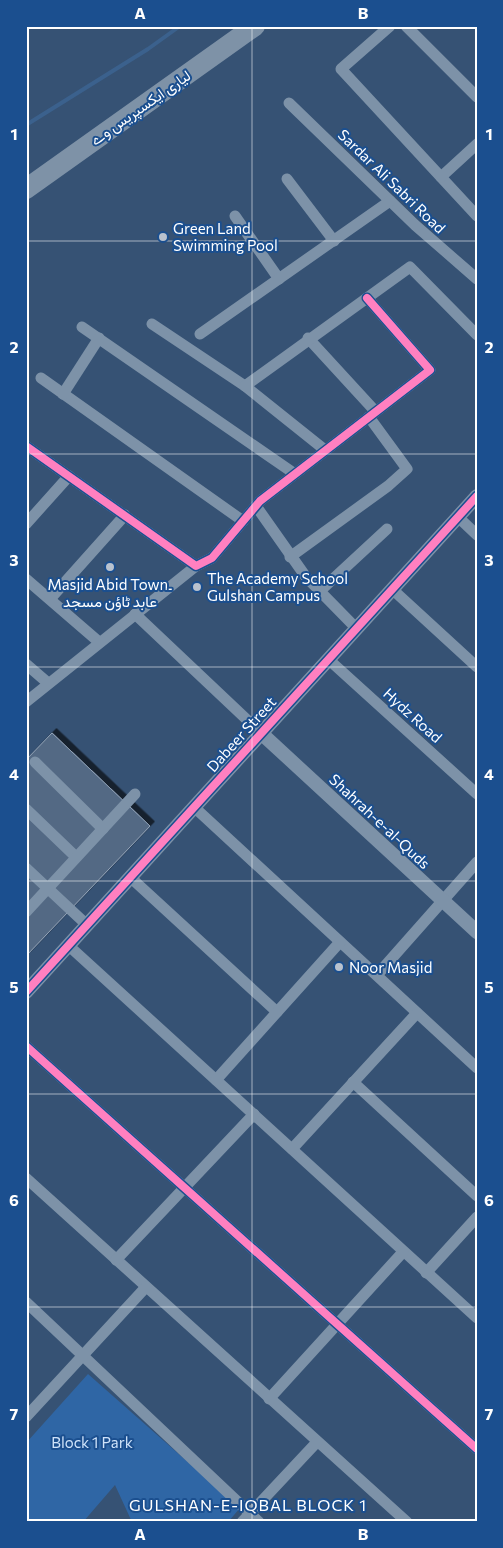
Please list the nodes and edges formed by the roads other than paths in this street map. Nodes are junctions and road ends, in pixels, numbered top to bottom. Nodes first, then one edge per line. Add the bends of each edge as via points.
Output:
1 (255, 26) edge
2 (390, 26) edge
3 (406, 26) edge
4 (477, 97) edge
5 (289, 103) dead end
6 (477, 144) edge
7 (441, 177) junction
8 (287, 179) dead end
9 (26, 189) edge
10 (390, 201) junction
11 (236, 216) dead end
12 (477, 216) edge
13 (334, 241) junction
14 (279, 279) junction
15 (477, 280) edge
16 (367, 298) junction
17 (152, 324) dead end
18 (82, 327) dead end
19 (200, 334) dead end
20 (477, 335) edge
21 (98, 338) junction
22 (308, 338) junction
23 (41, 378) dead end
24 (245, 386) junction
25 (63, 394) junction
26 (372, 414) junction
27 (26, 446) edge
28 (325, 450) junction
29 (295, 474) junction
30 (68, 476) junction
31 (477, 496) edge
32 (256, 506) junction
33 (125, 515) junction
34 (458, 517) junction
35 (243, 521) junction
36 (26, 524) edge
37 (387, 529) dead end
38 (477, 535) edge
39 (290, 557) junction
40 (196, 566) junction
41 (26, 578) edge
42 (392, 589) junction
43 (320, 591) junction
44 (50, 599) junction
45 (135, 614) junction
46 (356, 628) junction
47 (99, 642) junction
48 (328, 659) junction
49 (26, 664) edge
50 (477, 667) edge
51 (48, 683) junction
52 (26, 702) edge
53 (261, 733) junction
54 (35, 762) dead end
55 (135, 794) dead end
56 (477, 794) edge
57 (194, 807) junction
58 (26, 809) edge
59 (103, 829) junction
60 (76, 857) junction
61 (477, 862) edge
62 (26, 868) edge
63 (130, 877) junction
64 (47, 889) junction
65 (443, 901) junction
66 (26, 912) edge
67 (87, 924) junction
68 (477, 932) edge
69 (340, 942) junction
70 (69, 946) junction
71 (377, 975) junction
72 (26, 992) edge
73 (277, 1012) junction
74 (417, 1013) junction
75 (26, 1046) edge
76 (477, 1068) edge
77 (216, 1080) junction
78 (353, 1082) junction
79 (254, 1114) junction
80 (292, 1149) junction
81 (26, 1178) edge
82 (184, 1188) junction
83 (477, 1196) edge
84 (477, 1218) edge
85 (403, 1252) junction
86 (116, 1260) junction
87 (426, 1273) junction
88 (146, 1287) junction
89 (26, 1302) edge
90 (477, 1318) edge
91 (337, 1324) junction
92 (81, 1356) junction
93 (269, 1398) junction
94 (26, 1417) edge
95 (317, 1442) junction
96 (477, 1449) edge
97 (246, 1518) edge
98 (259, 1522) edge
99 (407, 1522) edge

1 - 9 highway, لیاری ایکسپریس وے
2 - 7 street via 341,70
3 - 4 street
5 - 10 street, Sardar Ali Sabri Road
6 - 7 street
7 - 12 street
8 - 13 street
10 - 13 street
10 - 15 street, Sardar Ali Sabri Road
11 - 14 street
13 - 14 street
14 - 19 street
16 - 20 street via 410,268
16 - 22 street
16 - 26 street via 430,370
17 - 24 street
18 - 21 street
21 - 25 street
21 - 29 street
22 - 24 street
22 - 26 street
23 - 25 street
24 - 28 street
25 - 35 street
26 - 28 street
26 - 39 street via 407,469
27 - 30 street
28 - 29 street
29 - 32 street
30 - 33 street
30 - 36 street
31 - 34 street, Dabeer Street
32 - 35 street
32 - 39 street
33 - 40 street
33 - 44 street
34 - 38 street
34 - 42 street, Dabeer Street
35 - 40 street via 212,558
37 - 43 street
39 - 43 street
40 - 45 street
41 - 44 street
42 - 46 street, Dabeer Street
42 - 50 street
43 - 46 street
44 - 47 street
45 - 47 street
45 - 53 street
46 - 48 street, Dabeer Street
47 - 51 street
48 - 53 street, Dabeer Street
48 - 56 street, Hydz Road
49 - 51 street
51 - 52 street
53 - 57 street, Dabeer Street
53 - 65 street, Shahrah-e-al-Quds
54 - 59 street
55 - 59 street
57 - 63 street, Dabeer Street
57 - 69 street
58 - 60 street
59 - 60 street
60 - 64 street
61 - 65 street
62 - 64 street
63 - 67 street, Dabeer Street
63 - 73 street
64 - 66 street
64 - 67 street
65 - 68 street, Shahrah-e-al-Quds
65 - 71 street
67 - 70 street, Dabeer Street
69 - 71 street
69 - 73 street
70 - 72 street, Dabeer Street
70 - 77 street
71 - 74 street
73 - 77 street
74 - 76 street
74 - 78 street
75 - 82 street
77 - 79 street
78 - 80 street
78 - 83 street
79 - 80 street
79 - 82 street
80 - 85 street
81 - 86 street
82 - 86 street
82 - 91 street
84 - 87 street
85 - 87 street
85 - 91 street
86 - 88 street
87 - 90 street
88 - 92 street
88 - 93 street
89 - 92 street
91 - 93 street
91 - 96 street
92 - 94 street
92 - 97 street
93 - 95 street
95 - 97 street
95 - 99 street
97 - 98 street

